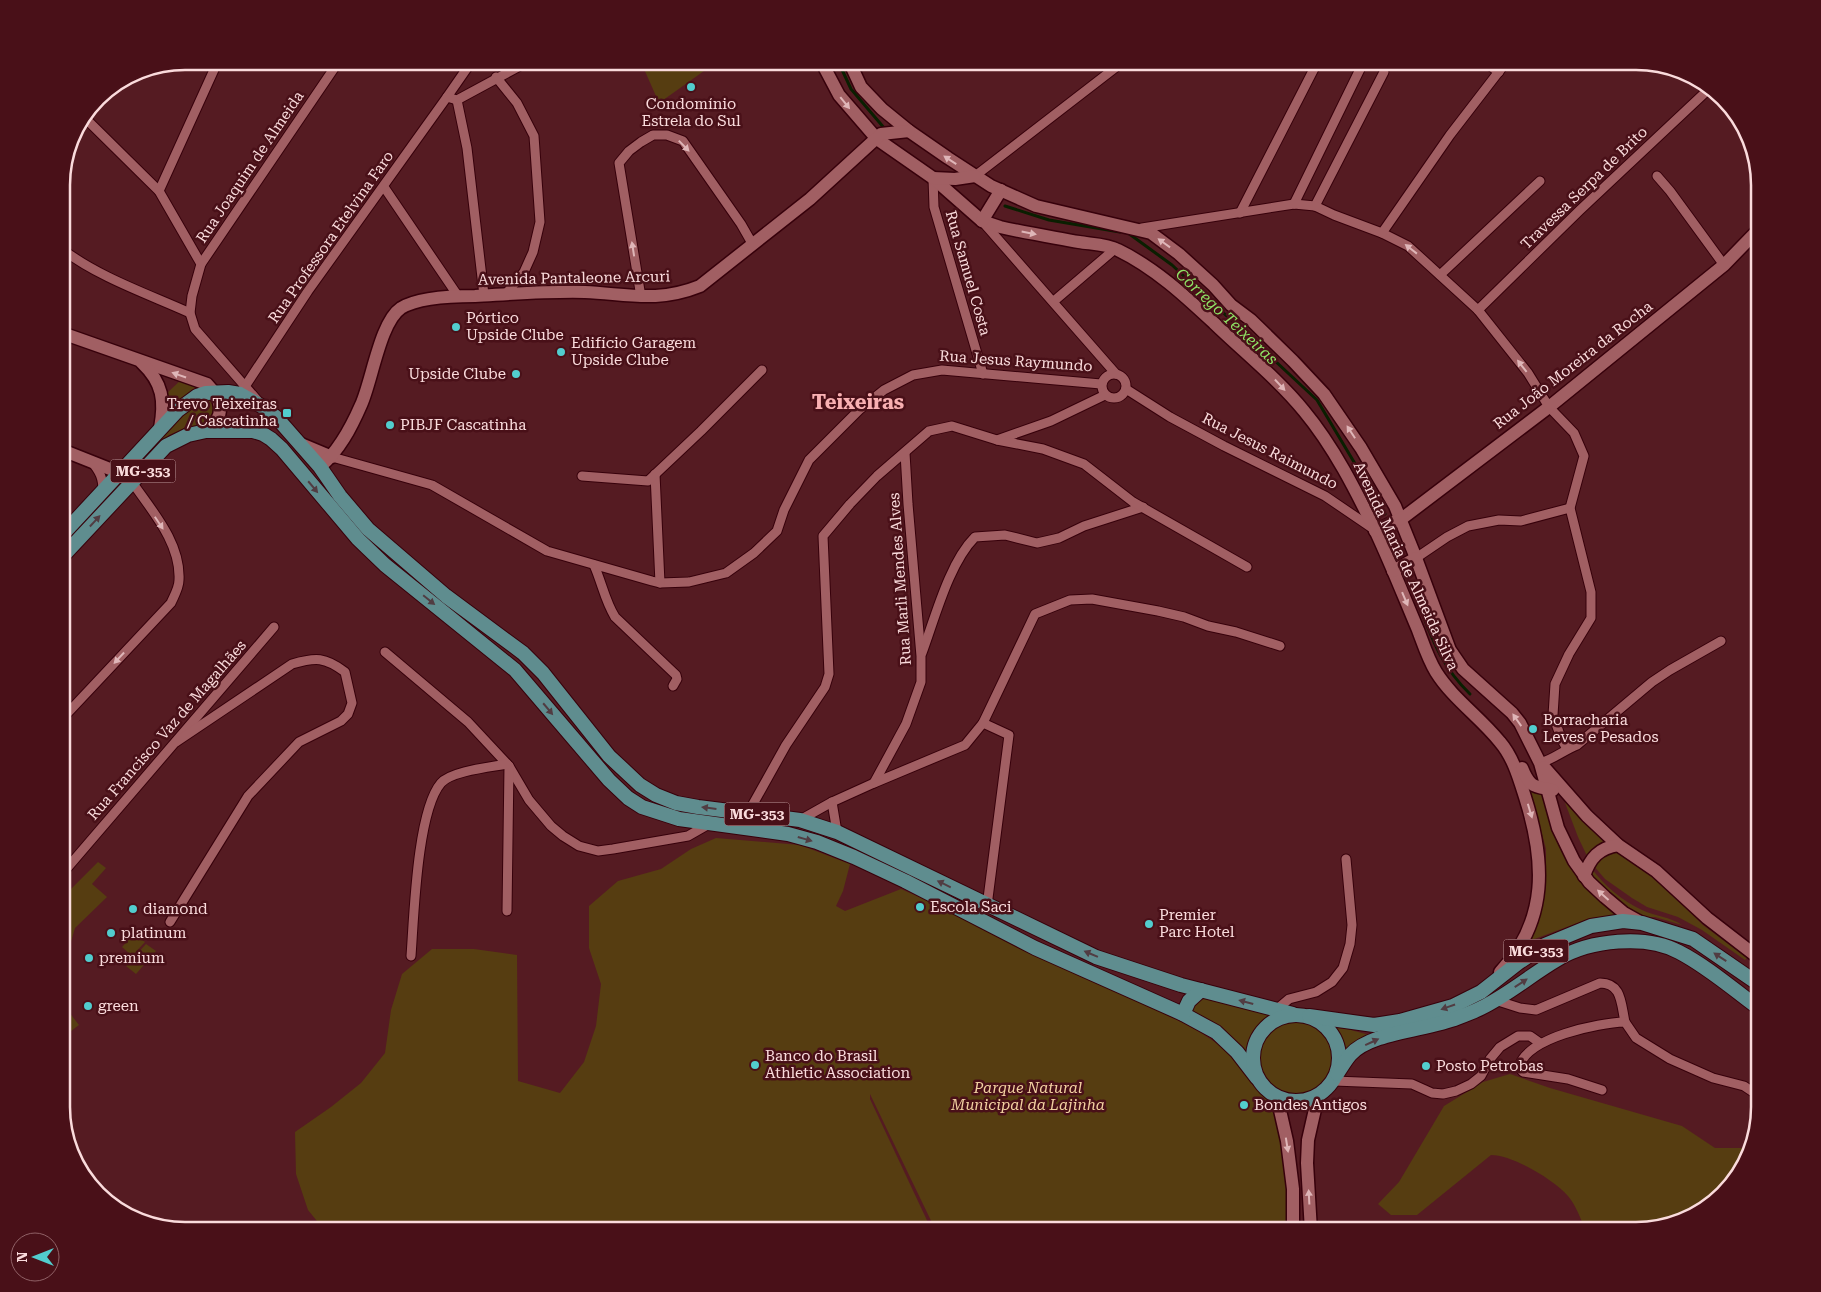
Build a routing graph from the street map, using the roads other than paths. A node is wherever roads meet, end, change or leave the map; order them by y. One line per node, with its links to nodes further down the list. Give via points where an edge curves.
1 (214, 70): 26 (street)
2 (333, 70): 37 (street, Rua Joaquim de Almeida)
3 (466, 70): 15 (street, Rua Professora Etelvina Faro)
4 (511, 70): 13 (street)
5 (826, 70): 19 (main road, Avenida Maria de Almeida Silva, one-way to 19, via 839,95)
6 (853, 70): 18 (main road, Avenida Maria de Almeida Silva, via 861,87)
7 (1112, 70): 20 (street)
8 (1313, 70): 29 (street)
9 (1360, 70): 27 (street)
10 (1495, 70): 12 (street)
11 (1384, 72): 28 (street)
12 (1498, 72): 32 (street)
13 (496, 78): 16 (street); 41 (street, via 517,103 534,136 540,222 524,272)
14 (1705, 93): 45 (street, Travessa Serpa de Brito)
15 (448, 97): 16 (street); 24 (street, Rua Professora Etelvina Faro)
16 (457, 100): 40 (street, via 467,148)
17 (89, 122): 26 (street)
18 (909, 131): 19 (main road, via 882,134); 20 (main road, Avenida Maria de Almeida Silva, one-way to 18)
19 (877, 139): 22 (main road, Avenida Maria de Almeida Silva); 34 (main road, Avenida Pantaleone Arcuri)
20 (975, 176): 22 (main road, via 955,180); 25 (main road, Avenida Maria de Almeida Silva)
21 (1656, 176): 38 (street)
22 (933, 178): 30 (main road, Avenida Maria de Almeida Silva); 50 (street, Rua Samuel Costa, via 934,207)
23 (1540, 181): 39 (street)
24 (384, 187): 42 (street); 54 (street, Rua Professora Etelvina Faro, via 308,291)
25 (1001, 190): 30 (main road); 31 (main road, Avenida Maria de Almeida Silva, via 1036,206)
26 (159, 191): 37 (street)
27 (1294, 204): 28 (street); 29 (street)
28 (1315, 206): 32 (street)
29 (1240, 213): 31 (street)
30 (982, 221): 35 (main road, Avenida Maria de Almeida Silva, one-way to 35, via 1009,229); 44 (street)
31 (1135, 228): 74 (main road, Avenida Maria de Almeida Silva, one-way to 31, via 1361,448 1324,394 1180,254 1151,233)
32 (1382, 233): 39 (street, one-way to 32, via 1408,246)
33 (1751, 237): 38 (main road, Rua João Moreira da Rocha)
34 (753, 244): 43 (main road, Avenida Pantaleone Arcuri, via 700,286 681,293); 43 (street, one-way to 34, via 619,163 629,151 653,135 667,134 682,141)
35 (1116, 248): 44 (street); 76 (main road, Avenida Maria de Almeida Silva, one-way to 76, via 1162,277 1194,304 1304,410 1338,461)
36 (70, 256): 46 (street, via 96,271)
37 (201, 264): 46 (street, Rua Joaquim de Almeida)
38 (1724, 265): 57 (main road, Rua João Moreira da Rocha)
39 (1440, 275): 45 (street)
40 (484, 295): 41 (main road, Avenida Pantaleone Arcuri); 42 (main road, Avenida Pantaleone Arcuri)
41 (505, 295): 43 (main road, Avenida Pantaleone Arcuri, via 584,292)
42 (458, 296): 64 (main road, Avenida Pantaleone Arcuri, via 414,302 389,320 362,404)
43 (641, 297)
44 (1054, 301): 51 (street)
45 (1478, 310): 57 (street, one-way to 45, via 1528,373)
46 (190, 313): 54 (street, via 195,329)
47 (70, 336): 48 (main road)
48 (141, 362): 55 (main road, one-way to 48, via 207,384); 58 (main road, via 158,382 163,406)
49 (762, 370): 68 (street)
50 (983, 374): 52 (street, Rua Jesus Raymundo); 82 (street, Rua Jesus Raymundo, via 942,370 913,375 884,390 809,460 777,531 754,553 726,573 689,582)
51 (1116, 374): 52 (street, via 1108,375); 53 (street, via 1123,378)
52 (1101, 384): 56 (street)
53 (1126, 389): 56 (street, via 1115,398); 76 (street, Rua Jesus Raimundo, via 1170,417 1325,496)
54 (243, 390): 55 (main road, MG-353); 61 (main road, MG-353, via 277,418)
55 (214, 391): 58 (main road, MG-353, via 197,396); 59 (main road, via 219,398 220,413)
56 (1105, 395): 60 (street, via 1051,421)
57 (1549, 407): 73 (street, via 1574,433 1584,456); 74 (main road, Rua João Moreira da Rocha)
58 (160, 428): 67 (main road, MG-353)
59 (212, 431): 66 (main road, via 234,426 262,428 279,437 308,467); 70 (main road, MG-353, via 188,435 166,446); 102 (main road, MG-353, one-way to 102, via 247,431 271,439 358,539 385,565 515,670 586,755 628,798 657,813)
60 (996, 440): 63 (street, via 952,426 929,431); 72 (street, via 1043,449 1084,464)
61 (301, 444): 64 (main road, Rua Jesus Raymundo); 66 (main road, MG-353)
62 (70, 453): 65 (main road)
63 (905, 453): 87 (street, Rua Marli Mendes Alves); 100 (street, via 877,476 823,536 830,674)
64 (332, 456): 66 (main road, Avenida Pantaleone Arcuri); 79 (street, Rua Jesus Raymundo, via 432,485 547,551)
65 (92, 462): 67 (main road); 71 (street, via 102,477)
66 (320, 467): 100 (main road, MG-353, one-way to 66, via 676,803 640,785 609,756 523,652 446,596 368,530)
67 (120, 473): 71 (main road, MG-353)
68 (656, 474): 69 (street, via 648,481); 82 (street)
69 (582, 476)
70 (132, 482): 77 (main road, MG-353, one-way to 70); 89 (street, one-way to 89, via 177,555 179,582 171,603)
71 (103, 491): 75 (main road, MG-353)
72 (1144, 507): 80 (street); 87 (street, via 1038,543 1005,535 975,537 955,564)
73 (1570, 508): 78 (street, via 1521,522 1499,520 1468,526); 93 (street, via 1591,592 1591,618 1555,684 1553,715)
74 (1400, 519): 76 (main road); 78 (main road, Avenida Maria de Almeida Silva)
75 (70, 526)
76 (1375, 530): 81 (main road, Avenida Maria de Almeida Silva)
77 (70, 548)
78 (1416, 558): 81 (main road); 94 (main road, Avenida Maria de Almeida Silva, one-way to 78, via 1520,723 1463,669 1450,650)
79 (594, 566): 82 (street, Rua Jesus Raymundo); 88 (street, via 615,617 676,675)
80 (1247, 567)
81 (1393, 571): 90 (main road, Avenida Maria de Almeida Silva, one-way to 90, via 1434,670)
82 (660, 583)
83 (274, 627): 92 (street, Rua Francisco Vaz de Magalhães)
84 (1721, 641): 93 (street, via 1652,682 1577,745)
85 (1280, 646): 91 (street, via 1158,610 1092,599 1070,600 1035,614)
86 (385, 652): 95 (street, via 468,722)
87 (921, 656): 96 (street, Rua Marli Mendes Alves, via 921,682 906,724)
88 (673, 686)
89 (70, 710)
90 (1477, 718): 97 (main road, via 1487,720 1504,738 1527,780 1534,787); 116 (main road, Avenida Maria de Almeida Silva, one-way to 116, via 1509,754 1534,824 1540,875 1534,911 1524,937 1510,961)
91 (983, 723): 96 (street, via 965,745); 108 (street, via 1009,736)
92 (176, 742): 106 (street, Rua Francisco Vaz de Magalhães); 110 (street, via 292,664 309,659 330,661 345,672 352,703 348,714 341,721 298,742 248,796)
93 (1567, 749): 94 (street)
94 (1540, 763): 97 (main road, Avenida Maria de Almeida Silva); 98 (main road)
95 (508, 765): 102 (street, via 529,800 551,826 579,846 598,851 613,849 688,836); 109 (street); 113 (street, via 461,773 441,782 429,806 421,843)
96 (874, 783): 99 (street)
97 (1547, 789): 98 (main road); 107 (main road, Avenida Maria de Almeida Silva, via 1558,828)
98 (1565, 792): 104 (main road)
99 (832, 802): 101 (street); 103 (street)
100 (748, 813): 101 (main road, MG-353)
101 (800, 820): 103 (main road, MG-353)
102 (710, 824): 120 (main road, MG-353, one-way to 120, via 788,834 854,856 1035,948)
103 (837, 832): 108 (main road, MG-353, one-way to 103)
104 (1618, 845): 107 (main road, via 1593,857); 112 (main road, via 1656,871 1706,918)
105 (1346, 859): 119 (street, via 1352,926 1342,968 1332,982 1316,992 1289,999)
106 (70, 865)
107 (1584, 876): 111 (main road, Avenida Maria de Almeida Silva, one-way to 107, via 1624,913)
108 (987, 906): 115 (main road, MG-353, one-way to 108, via 1096,957)
109 (507, 911)
110 (170, 922)
111 (1642, 923): 114 (main road, MG-353, one-way to 111, via 1693,939); 116 (main road, MG-353, via 1622,921 1591,926 1565,936 1545,945)
112 (1751, 952)
113 (411, 956)
114 (1751, 979)
115 (1201, 990): 119 (main road, MG-353, one-way to 115); 120 (main road, via 1189,1001)
116 (1481, 992): 122 (main road, MG-353, one-way to 122, via 1453,1006 1374,1026)
117 (1494, 1000): 118 (main road, MG-353, one-way to 118, via 1579,949 1602,943 1626,942 1654,944 1677,951 1699,963); 123 (street, via 1536,1010 1600,983 1609,983 1620,998); 126 (main road, MG-353, one-way to 117, via 1351,1054 1377,1039 1447,1022)
118 (1751, 1003)
119 (1276, 1010): 121 (main road, MG-353)
120 (1183, 1014): 125 (main road, MG-353, via 1216,1032)
121 (1293, 1014): 122 (main road, MG-353); 125 (main road, via 1279,1018 1259,1036 1253,1064)
122 (1309, 1016): 126 (main road, MG-353, via 1325,1025 1336,1039 1340,1063)
123 (1625, 1022): 124 (street, via 1576,1030); 128 (street, via 1636,1038 1670,1059)
124 (1540, 1043): 126 (street, via 1530,1036 1518,1036 1500,1046 1481,1076 1471,1084 1443,1094 1412,1084); 127 (street, via 1521,1062 1519,1067 1523,1072 1568,1079)
125 (1257, 1078): 130 (main road, MG-353)
126 (1335, 1078): 129 (main road, MG-353)
127 (1602, 1090)
128 (1751, 1091)
129 (1318, 1096): 130 (main road, via 1298,1102); 132 (main road, one-way to 129, via 1308,1140)
130 (1277, 1097): 131 (main road, one-way to 131, via 1287,1141)
131 (1293, 1222)
132 (1310, 1222)

